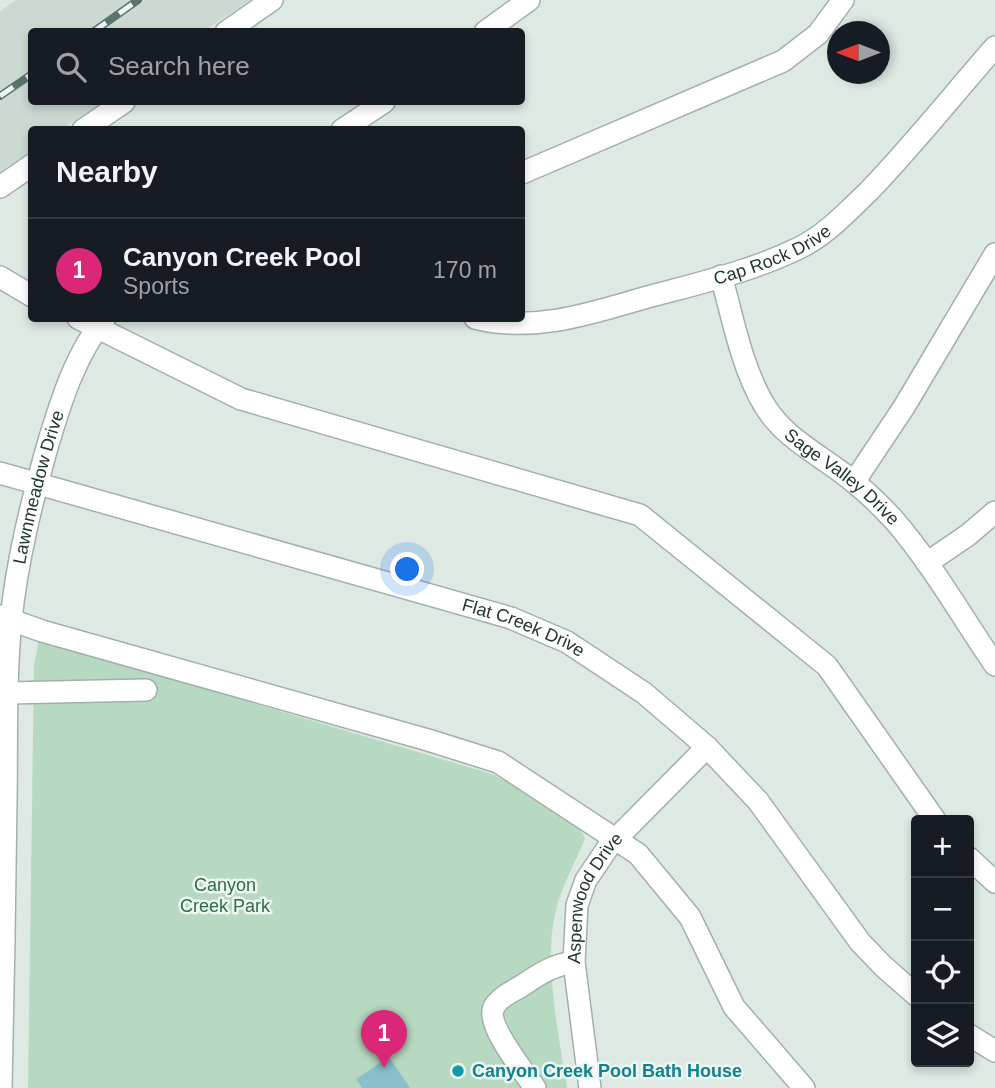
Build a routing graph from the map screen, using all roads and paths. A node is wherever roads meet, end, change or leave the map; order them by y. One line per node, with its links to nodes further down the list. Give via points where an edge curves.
1 (272, 0): 4 (street)
2 (529, 0): 5 (street)
3 (843, 0): 12 (street, via 818,34 783,61)
4 (232, 28)
5 (490, 28)
6 (995, 47): 15 (street, Cap Rock Drive, via 891,168 824,233 760,265)
7 (120, 105): 9 (street)
8 (380, 105): 10 (street)
9 (89, 126)
10 (348, 126)
11 (28, 167): 13 (street)
12 (525, 172)
13 (0, 187)
14 (995, 254): 21 (street)
15 (721, 276): 19 (street, Cap Rock Drive, via 576,318); 21 (street, Sage Valley Drive, via 751,378 764,404 807,450)
16 (0, 277): 17 (street)
17 (28, 294)
18 (93, 322): 22 (street, Lawnmeadow Drive); 31 (street, via 241,399 640,515 827,666)
19 (511, 322)
20 (0, 473): 22 (street, Flat Creek Drive)
21 (854, 482): 24 (street, Sage Valley Drive, via 894,520)
22 (37, 483): 25 (street, Lawnmeadow Drive); 30 (street, Flat Creek Drive, via 511,618 567,642 644,693)
23 (995, 512): 24 (street)
24 (927, 563): 26 (street, Sage Valley Drive)
25 (6, 619): 28 (street, Lawnmeadow Drive); 32 (street, via 498,762)
26 (995, 665)
27 (146, 690): 28 (street)
28 (8, 693): 29 (street, Lawnmeadow Drive)
29 (3, 743): 39 (street, Lawnmeadow Drive)
30 (707, 747): 32 (street, Aspenwood Drive); 36 (street, Flat Creek Drive, via 758,801 860,942)
31 (931, 815)
32 (616, 840): 35 (street, Aspenwood Drive, via 594,865 577,905); 42 (street, via 638,854 690,917 734,1007)
33 (974, 863): 34 (street)
34 (995, 882)
35 (574, 962): 40 (street, via 555,965 494,1007 496,1028); 41 (street, Aspenwood Drive)
36 (911, 991)
37 (974, 1038): 38 (street)
38 (995, 1051)
39 (2, 1088)
40 (535, 1088)
41 (590, 1088)
42 (804, 1088)

